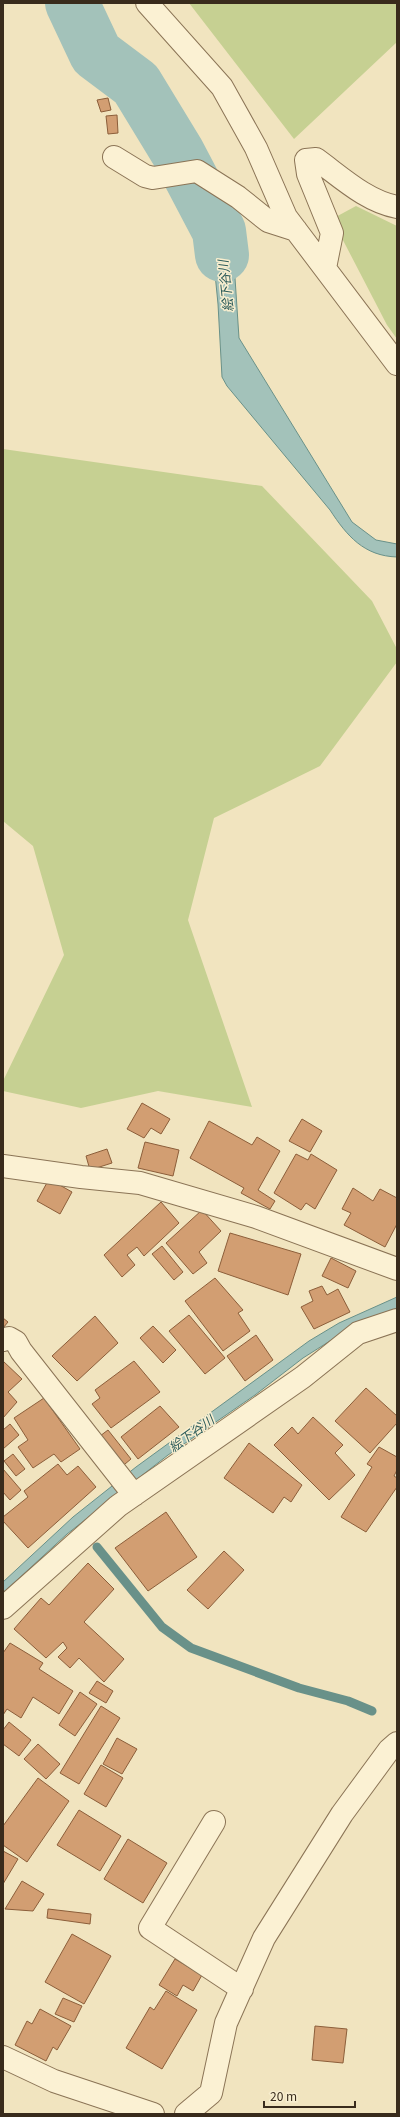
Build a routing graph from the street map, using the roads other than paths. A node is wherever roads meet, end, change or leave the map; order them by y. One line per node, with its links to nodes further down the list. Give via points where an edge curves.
1 (147, 3): 4 (street, via 222,87 256,148 286,217)
2 (114, 157): 4 (street, via 145,176 153,178 197,171 238,196 268,221)
3 (397, 206): 5 (street, via 383,204 370,198 316,159 306,160 308,174 332,233)
4 (296, 230): 5 (street)
5 (325, 268): 6 (street)
6 (397, 364)
7 (3, 1166): 8 (street, via 140,1183 256,1216)
8 (397, 1269)
9 (397, 1320): 11 (street, via 358,1333 303,1377)
10 (3, 1340): 11 (street, via 9,1338 16,1342)
11 (134, 1496): 12 (street, via 118,1506)
12 (3, 1608)
13 (397, 1743): 15 (street, via 342,1814 264,1938)
14 (214, 1822): 15 (street, via 150,1928)
15 (242, 1989): 18 (street, via 226,2023 211,2093)
16 (3, 2057): 17 (street, via 54,2081)
17 (153, 2114)
18 (186, 2114)

